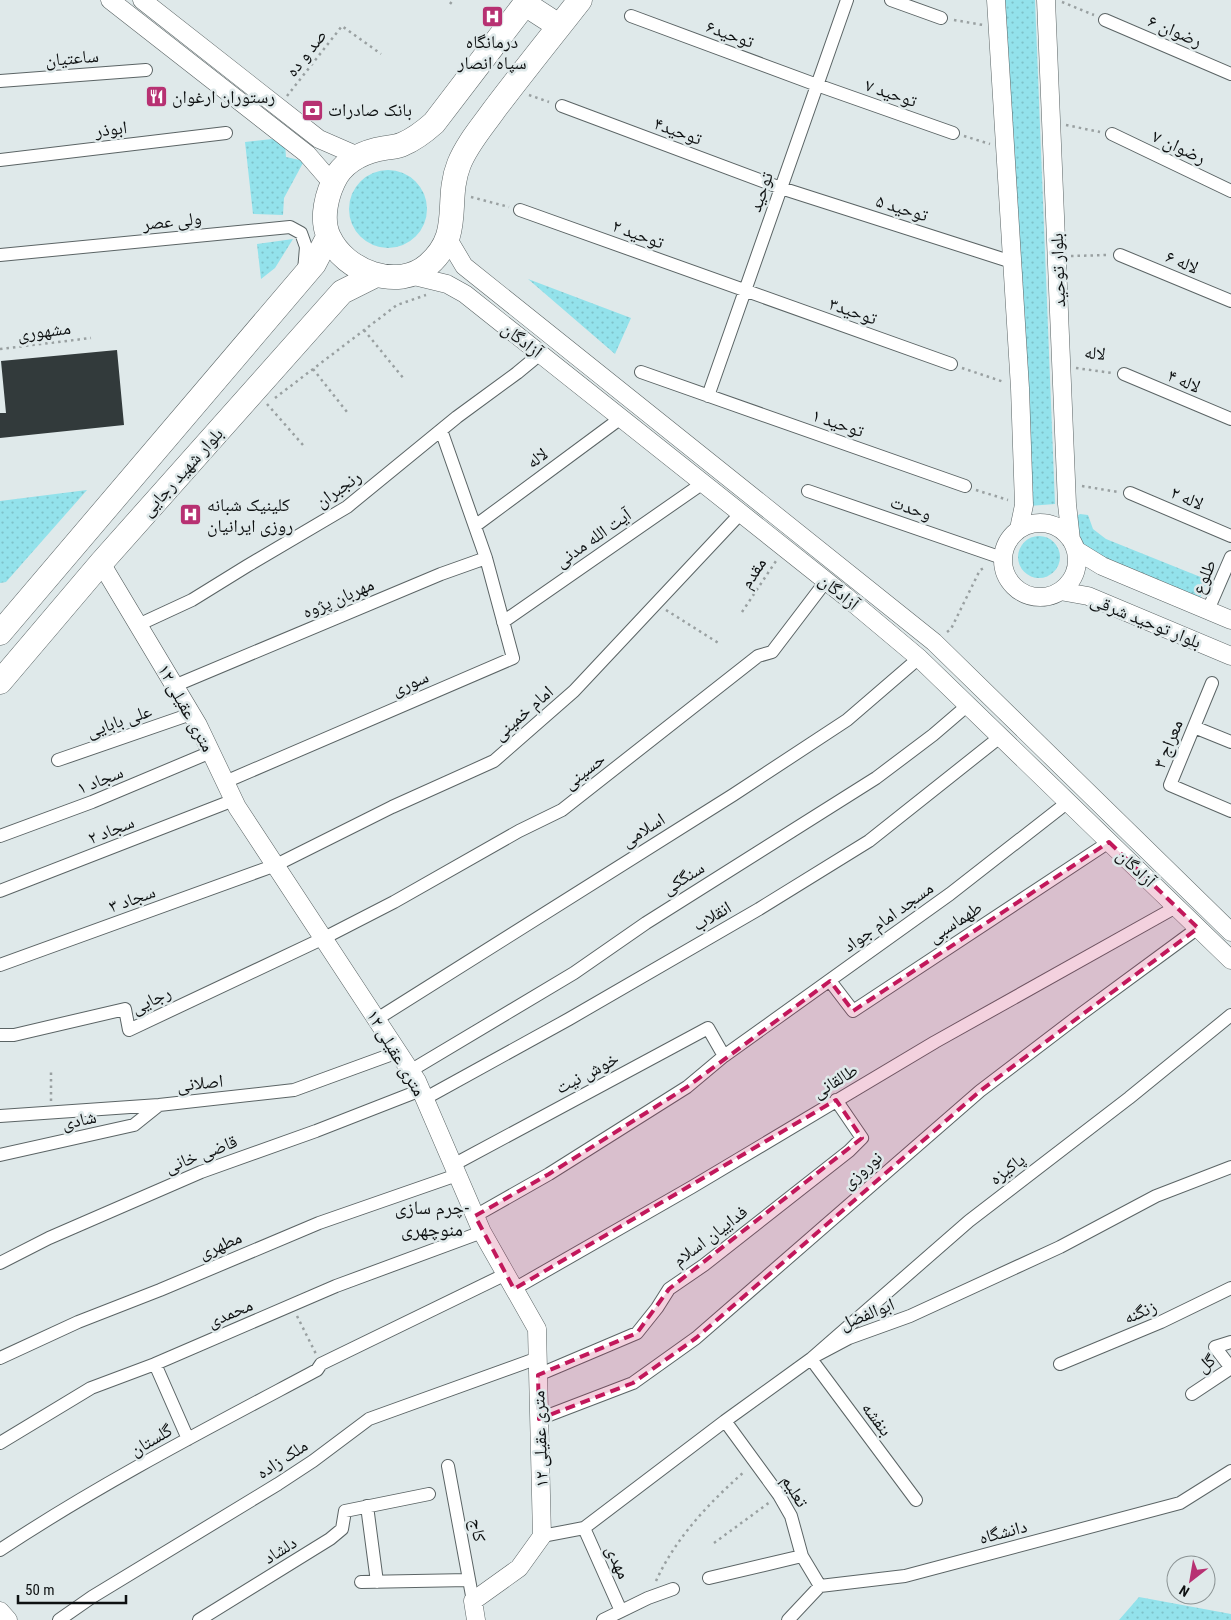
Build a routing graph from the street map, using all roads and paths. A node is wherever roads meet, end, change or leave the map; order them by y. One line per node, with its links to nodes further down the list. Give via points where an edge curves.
1 (110, 0): 32 (street, via 307,154)
2 (142, 0): 24 (street)
3 (453, 0): 11 (path)
4 (580, 0): 15 (highway)
5 (847, 0): 21 (street, توحید)
6 (891, 0): 13 (street)
7 (996, 0): 16 (street)
8 (1046, 0): 25 (street, بلوار توحید)
9 (1056, 0): 14 (path)
10 (527, 2): 15 (highway); 30 (highway, via 434,123 403,145)
11 (450, 4)
12 (631, 16): 21 (street, توحید۶)
13 (941, 18): 16 (path)
14 (1105, 20): 19 (street, رضوان ۶)
15 (559, 26): 22 (highway)
16 (997, 27): 29 (street)
17 (381, 54): 24 (path, صد و ده, via 342,26)
18 (146, 70): 20 (street, ساعتیان)
19 (1231, 74)
20 (0, 81)
21 (817, 85): 27 (street, توحید ۷); 34 (street, توحید)
22 (511, 88): 23 (path); 33 (highway, via 466,149)
23 (562, 106): 34 (street, توحید۴)
24 (278, 108): 30 (street, via 319,139)
25 (1052, 123): 28 (path); 41 (street, بلوار توحید)
26 (226, 133): 31 (street, ابوذر)
27 (953, 133): 29 (path)
28 (1112, 134): 35 (street, رضوان ۷)
29 (1006, 148): 42 (street)
30 (358, 156): 32 (highway, via 343,168)
31 (0, 160)
32 (333, 184): 37 (highway, via 326,202)
33 (453, 186): 36 (path); 38 (highway)
34 (781, 188): 42 (street, توحید ۵); 46 (street, توحید)
35 (1231, 191)
36 (520, 210): 46 (street, توحید ۲)
37 (328, 237): 43 (highway, بلوار شهید رجایی); 44 (highway, via 353,264)
38 (448, 239): 45 (highway, via 436,258); 86 (street, آزادگان, via 464,266)
39 (0, 255): 43 (street, ولی عصر, via 290,227 301,233)
40 (1120, 255): 41 (path); 49 (street, لاله ۶)
41 (1057, 256): 55 (street, بلوار توحید)
42 (1012, 262): 60 (street)
43 (309, 271): 47 (highway, via 330,263 340,269 344,280); 95 (highway, بلوار شهید رجایی)
44 (376, 275): 45 (highway); 47 (highway, بلوار شهید رجایی)
45 (410, 275): 53 (street, آزادگان, via 447,284 465,294)
46 (745, 291): 54 (street, توحید۳); 61 (street, توحید)
47 (342, 292): 84 (highway, بلوار شهید رجایی)
48 (434, 293): 50 (path, via 397,305)
49 (1231, 302)
50 (364, 330): 56 (path); 59 (path)
51 (91, 338): 52 (path, مشهوری)
52 (0, 349)
53 (540, 354): 65 (street, آزادگان); 67 (street, رنجبران)
54 (950, 364): 60 (path)
55 (1062, 366): 58 (path, لاله); 70 (street, بلوار توحید)
56 (312, 369): 62 (path); 64 (path)
57 (641, 372): 61 (street, توحید ۱)
58 (1124, 374): 66 (street, لاله ۴)
59 (404, 379)
60 (1020, 388): 74 (street)
61 (708, 396): 71 (street, توحید ۱)
62 (274, 398)
63 (267, 404): 68 (path)
64 (347, 412)
65 (621, 418): 69 (street, آزادگان); 76 (street, لاله)
66 (1231, 419)
67 (441, 430): 76 (street); 94 (street, رنجبران, via 347,507 192,600)
68 (303, 445)
69 (703, 483): 75 (street, آزادگان); 93 (street, آیت الله مدنی)
70 (1066, 483): 73 (path); 79 (street, بلوار توحید)
71 (965, 486): 74 (path)
72 (808, 491): 83 (street, وحدت)
73 (1130, 493): 78 (street, لاله ۲)
74 (1024, 505): 77 (street)
75 (741, 514): 80 (street, آزادگان); 89 (street, امام خمینی)
76 (475, 526): 82 (street)
77 (1019, 529): 79 (street, via 1030,524 1053,525 1063,531); 83 (street, via 1010,537)
78 (1231, 536)
79 (1073, 545): 87 (street, via 1077,562 1075,573); 90 (street, بلوار توحید شرقی, via 1102,566)
80 (784, 548): 85 (street, آزادگان); 91 (path, مقدم)
81 (1231, 557): 90 (street, طلوع)
82 (486, 558): 93 (street, سوری); 101 (street, مهربان پژوه)
83 (1002, 558): 87 (street, via 1008,581 1026,595 1038,598); 96 (path, via 980,570 951,629)
84 (101, 563): 94 (street, ۱۲ متری عقیلی); 100 (highway, بلوار شهید رجایی)
85 (826, 581): 88 (street, آزادگان); 121 (street, حسینی, via 772,652 758,656 562,810)
86 (858, 581): 88 (street); 96 (street, آزادگان)
87 (1060, 592): 98 (street, بلوار توحید شرقی, via 1088,596)
88 (845, 596): 99 (street, آزادگان)
89 (656, 604): 97 (path); 116 (street, امام خمینی, via 574,691 494,761)
90 (1208, 610): 92 (street, بلوار توحید شرقی)
91 (742, 612)
92 (1231, 620)
93 (503, 622): 109 (street, سوری, via 513,658)
94 (138, 625): 101 (street, ۱۲ متری عقیلی)
95 (0, 633)
96 (934, 642): 120 (street, آزادگان)
97 (720, 644)
98 (1231, 656)
99 (920, 658): 102 (street, آزادگان); 126 (street, اسلامی, via 847,720)
100 (0, 682)
101 (174, 686): 103 (street, ۱۲ متری عقیلی)
102 (968, 705): 105 (street, آزادگان); 131 (street, سنگکی, via 876,778 646,923 574,973)
103 (191, 714): 107 (street, ۱۲ متری عقیلی); 108 (street, علی بابایی)
104 (1194, 727): 106 (street); 110 (street, معراج ۳); 110 (street, معراج ۳, via 1212,683)
105 (1000, 736): 112 (street, آزادگان); 132 (street, انقلاب, via 869,841 569,1019)
106 (1231, 742)
107 (211, 752): 109 (street, ۱۲ متری عقیلی); 114 (street, سجاد ۱)
108 (58, 760)
109 (225, 782): 111 (street, ۱۲ متری عقیلی)
110 (1170, 785): 113 (street, معراج ۳)
111 (234, 800): 116 (street, ۱۲ متری عقیلی); 117 (street, سجاد ۲)
112 (1068, 802): 115 (street, آزادگان); 124 (street, مسجد امام جواد, via 950,894)
113 (1231, 811)
114 (0, 836)
115 (1109, 842): 118 (street, آزادگان); 124 (street, طهماسبی, via 853,1011)
116 (276, 865): 121 (street, ۱۲ متری عقیلی); 123 (street, سجاد ۳)
117 (0, 891)
118 (1176, 907): 119 (street, آزادگان); 133 (street, طالقانی)
119 (1198, 928): 122 (street, آزادگان); 155 (street, نوروزی, via 980,1091 696,1338 633,1383)
120 (1231, 932)
121 (324, 938): 126 (street, ۱۲ متری عقیلی); 127 (street, رجایی, via 129,1030 125,1009 14,1035)
122 (1231, 960)
123 (0, 965)
124 (830, 981): 129 (street, مسجد امام جواد)
125 (1231, 1015): 148 (street, پاکیزه, via 969,1221)
126 (377, 1019): 128 (street, ۱۲ متری عقیلی)
127 (0, 1035)
128 (398, 1052): 131 (street, ۱۲ متری عقیلی); 134 (street, اصلانی, via 294,1090)
129 (724, 1056): 139 (street, خوش نیت, via 708,1028); 140 (street, مسجد امام جواد, via 687,1087 549,1174)
130 (51, 1068): 135 (path)
131 (410, 1071): 132 (street, ۱۲ متری عقیلی)
132 (422, 1094): 139 (street, ۱۲ متری عقیلی); 142 (street, قاضی خانی, via 201,1172 49,1238)
133 (836, 1100): 143 (street, طالقانی, via 692,1187); 152 (street, فداییان اسلام, via 862,1138 849,1151 669,1289 637,1333)
134 (159, 1105): 135 (street, اصلانی); 137 (street, شادی, via 134,1126)
135 (51, 1112): 136 (street, اصلانی)
136 (0, 1116)
137 (0, 1155)
138 (1231, 1167): 148 (street, ابوالفضل, via 1156,1196 1060,1247 910,1316 849,1338)
139 (455, 1170): 140 (street, ۱۲ متری عقیلی); 147 (street, مطهری, via 319,1222 78,1322)
140 (475, 1216): 141 (street, ۱۲ متری عقیلی)
141 (482, 1232): 143 (street, ۱۲ متری عقیلی); 145 (street, محمدی)
142 (0, 1263)
143 (510, 1281): 150 (street, گلستان); 152 (street, ۱۲ متری عقیلی, via 537,1329)
144 (1231, 1288): 151 (street, زنگنه, via 1161,1322)
145 (291, 1306): 149 (street, محمدی); 150 (path)
146 (1231, 1342): 153 (street, گل, via 1215,1347)
147 (0, 1358)
148 (811, 1359): 156 (street, ابوالفضل); 164 (street, بنفشه)
149 (155, 1364): 157 (street); 158 (street, محمدی, via 91,1388)
150 (321, 1364): 157 (street, گلستان, via 317,1370)
151 (1060, 1364)
152 (538, 1366): 155 (street, ۱۲ متری عقیلی); 180 (street, ملک زاده, via 368,1419 278,1484)
153 (1231, 1369): 154 (street, گل)
154 (1192, 1394)
155 (539, 1419): 167 (street, ۱۲ متری عقیلی)
156 (725, 1421): 159 (street, تعلیم); 166 (street, ابوالفضل)
157 (188, 1439): 169 (street, گلستان)
158 (0, 1443)
159 (755, 1462): 163 (street, تعلیم); 177 (path, via 714,1499 687,1531 660,1571)
160 (448, 1466): 172 (street, کاج)
161 (1231, 1471): 175 (street, دانشگاه, via 1180,1503 906,1576)
162 (429, 1494): 165 (street, دلشاد)
163 (779, 1495): 168 (path); 170 (street, تعلیم, via 791,1516)
164 (916, 1500)
165 (367, 1506): 174 (street); 181 (street, دلشاد, via 345,1510 342,1529 330,1539)
166 (584, 1528): 167 (street, ابوالفضل); 179 (street, مهدی)
167 (542, 1536): 178 (street, via 520,1568)
168 (714, 1543)
169 (0, 1550)
170 (802, 1556): 171 (street); 175 (street, تعلیم)
171 (709, 1578)
172 (469, 1580): 174 (street); 178 (street, کاج)
173 (361, 1582): 174 (street)
174 (377, 1582)
175 (820, 1586): 184 (street)
176 (673, 1589): 177 (street)
177 (648, 1598): 179 (street)
178 (473, 1601): 182 (street)
179 (620, 1611): 183 (street)
180 (59, 1620)
181 (199, 1620)
182 (476, 1620)
183 (603, 1620)
184 (788, 1620)

